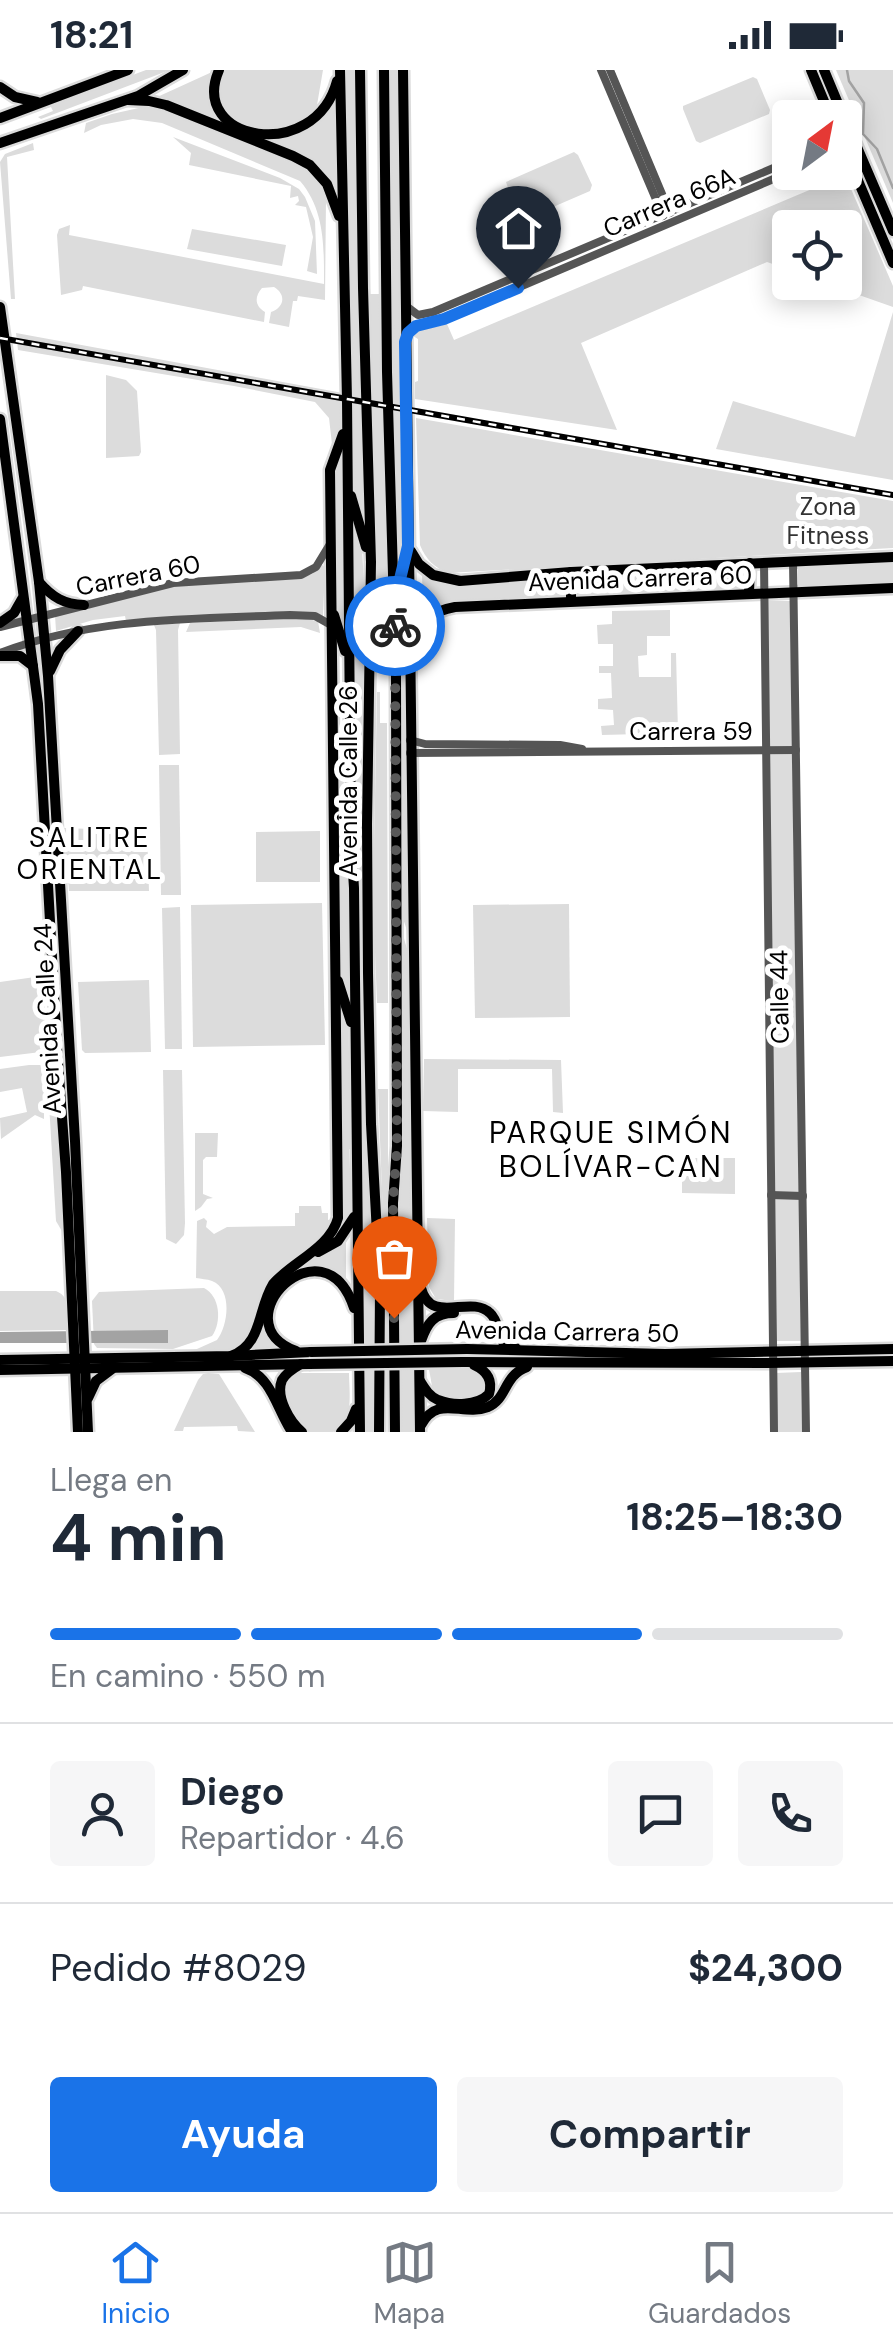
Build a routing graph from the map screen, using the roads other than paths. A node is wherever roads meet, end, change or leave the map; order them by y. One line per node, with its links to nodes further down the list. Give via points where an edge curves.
1 (128, 70): 12 (main road)
2 (183, 70): 14 (main road)
3 (219, 70): 4 (main road, via 214,90 220,110 238,127 267,136 316,116)
4 (340, 70): 27 (main road, Avenida Calle 26)
5 (360, 70): 39 (main road, Avenida Calle 26)
6 (384, 70): 51 (main road, Avenida Calle 26)
7 (403, 70): 29 (main road)
8 (601, 70): 24 (street)
9 (610, 70): 24 (street)
10 (811, 70): 15 (main road)
11 (824, 70): 16 (main road)
12 (115, 73): 17 (main road)
13 (0, 87): 17 (main road)
14 (128, 100): 19 (main road); 27 (main road, via 166,105 310,165 332,193)
15 (824, 100)
16 (837, 100)
17 (43, 102): 18 (main road)
18 (0, 118)
19 (0, 143)
20 (772, 169): 24 (street, Carrera 66A)
21 (862, 170): 26 (main road)
22 (772, 180): 25 (street, Carrera 66A)
23 (862, 180): 28 (main road)
24 (666, 213): 25 (street); 29 (street, Carrera 66A, via 433,312 414,314)
25 (671, 223): 31 (street, Carrera 66A, via 416,326)
26 (893, 231)
27 (344, 235): 32 (main road, Avenida Calle 26)
28 (893, 263)
29 (404, 302): 31 (main road)
30 (0, 307): 43 (main road, Avenida Calle 24)
31 (405, 342): 36 (main road)
32 (347, 417): 34 (main road, Avenida Calle 26); 35 (main road, via 330,470)
33 (0, 420): 46 (main road, Avenida Calle 24)
34 (347, 481): 39 (main road); 62 (main road, Avenida Calle 26)
35 (330, 544): 50 (main road); 52 (street, Carrera 60, via 316,567 301,575 173,583)
36 (408, 546): 42 (main road, Avenida Carrera 60, via 426,570 449,580); 51 (main road); 60 (main road)
37 (893, 557): 38 (main road, Avenida Carrera 60)
38 (792, 561): 40 (main road, Avenida Carrera 60); 45 (street, Calle 44)
39 (371, 562): 72 (main road, Avenida Calle 26)
40 (764, 562): 41 (main road, Avenida Carrera 60); 47 (street, Calle 44)
41 (750, 563): 42 (main road, Avenida Carrera 60); 48 (main road)
42 (571, 572): 49 (main road)
43 (39, 582): 52 (main road, via 59,600); 53 (main road, Avenida Calle 24)
44 (893, 588): 45 (main road, Avenida Carrera 60)
45 (793, 592): 47 (main road, Avenida Carrera 60); 69 (street, Calle 44)
46 (24, 593): 54 (main road, Avenida Calle 24); 55 (main road)
47 (764, 593): 48 (main road, Avenida Carrera 60); 68 (street, Calle 44)
48 (749, 594): 49 (main road, Avenida Carrera 60)
49 (571, 601): 60 (main road, Avenida Carrera 60, via 443,609 423,621)
50 (331, 604): 56 (main road); 62 (main road)
51 (394, 604): 74 (main road, Avenida Calle 26)
52 (84, 605): 53 (street, Carrera 60)
53 (42, 616): 54 (street, Carrera 60); 58 (main road, Avenida Calle 24)
54 (27, 620): 55 (street, Carrera 60); 59 (main road, Avenida Calle 24)
55 (0, 625)
56 (331, 625): 57 (street, Carrera 60, via 290,615); 67 (main road)
57 (78, 631): 58 (street, Carrera 60); 64 (main road)
58 (44, 640): 59 (street, Carrera 60); 64 (main road, Avenida Calle 24)
59 (30, 643): 61 (street, Carrera 60); 63 (main road, Avenida Calle 24)
60 (409, 649): 66 (main road)
61 (0, 654): 63 (main road, via 20,656)
62 (349, 665): 65 (main road, Avenida Calle 26)
63 (32, 666): 86 (main road, Avenida Calle 24)
64 (48, 676): 86 (main road, Avenida Calle 24)
65 (350, 698): 67 (main road); 73 (main road, Avenida Calle 26)
66 (410, 740): 70 (street, Carrera 59); 71 (main road)
67 (332, 743): 76 (main road)
68 (766, 750): 69 (street, Carrera 59); 70 (street, Carrera 59); 78 (street, Calle 44)
69 (796, 750): 79 (street, Calle 44)
70 (587, 751): 71 (street, Carrera 59)
71 (410, 753): 75 (main road)
72 (366, 824): 73 (main road); 112 (main road, Avenida Calle 26)
73 (354, 888): 77 (main road, Avenida Calle 26)
74 (396, 894): 75 (main road); 113 (main road, Avenida Calle 26)
75 (412, 960): 82 (main road)
76 (334, 967): 77 (main road); 81 (main road, via 338,1218 331,1234)
77 (355, 1043): 80 (main road, Avenida Calle 26)
78 (771, 1195): 79 (street); 91 (street, Calle 44)
79 (803, 1196): 90 (street, Calle 44)
80 (356, 1210): 81 (main road, via 338,1241); 83 (main road, Avenida Calle 26)
81 (294, 1264): 89 (main road, via 270,1288 250,1345)
82 (418, 1267): 84 (main road); 88 (main road, via 429,1303 486,1310 503,1342)
83 (357, 1319): 92 (main road, via 336,1278 312,1271 280,1286 271,1300 269,1327 278,1342); 103 (main road, Avenida Calle 26)
84 (419, 1346): 87 (main road, via 436,1316 475,1313 491,1330 486,1343); 101 (main road)
85 (893, 1348): 90 (main road, Avenida Carrera 50)
86 (77, 1350): 89 (main road, Avenida Carrera 50, via 106,1358); 97 (main road); 97 (main road, Avenida Carrera 50); 99 (main road, Avenida Carrera 50); 102 (main road, Avenida Calle 24); 104 (main road, Avenida Calle 24)
87 (469, 1350): 88 (main road, Avenida Carrera 50); 92 (main road, Avenida Carrera 50, bridge)
88 (527, 1352): 91 (main road, Avenida Carrera 50)
89 (231, 1356): 92 (main road, Avenida Carrera 50)
90 (805, 1356): 91 (main road, Avenida Carrera 50); 94 (main road, Avenida Carrera 50); 115 (street, Calle 44)
91 (773, 1357): 96 (main road, Avenida Carrera 50); 114 (street, Calle 44)
92 (306, 1358): 95 (main road, Avenida Carrera 50, bridge); 98 (main road, Avenida Carrera 50); 109 (main road, via 280,1386)
93 (0, 1360): 97 (main road, Avenida Carrera 50)
94 (893, 1361)
95 (466, 1362): 96 (main road, Avenida Carrera 50); 101 (main road, via 490,1382 480,1402 440,1400)
96 (537, 1364): 105 (main road, via 512,1375 492,1404 435,1409)
97 (53, 1365): 100 (main road, Avenida Carrera 50); 102 (main road)
98 (239, 1367): 99 (main road, Avenida Carrera 50); 108 (main road, via 263,1378)
99 (113, 1369): 104 (main road, via 96,1381)
100 (0, 1370)
101 (419, 1380): 105 (main road)
102 (76, 1393): 106 (main road, Avenida Calle 24)
103 (359, 1399): 110 (main road); 111 (main road, Avenida Calle 26)
104 (87, 1404): 107 (main road, Avenida Calle 24)
105 (420, 1430)
106 (78, 1432)
107 (88, 1432)
108 (292, 1432)
109 (302, 1432)
110 (341, 1432)
111 (360, 1432)
112 (379, 1432)
113 (396, 1432)
114 (774, 1432)
115 (806, 1432)

